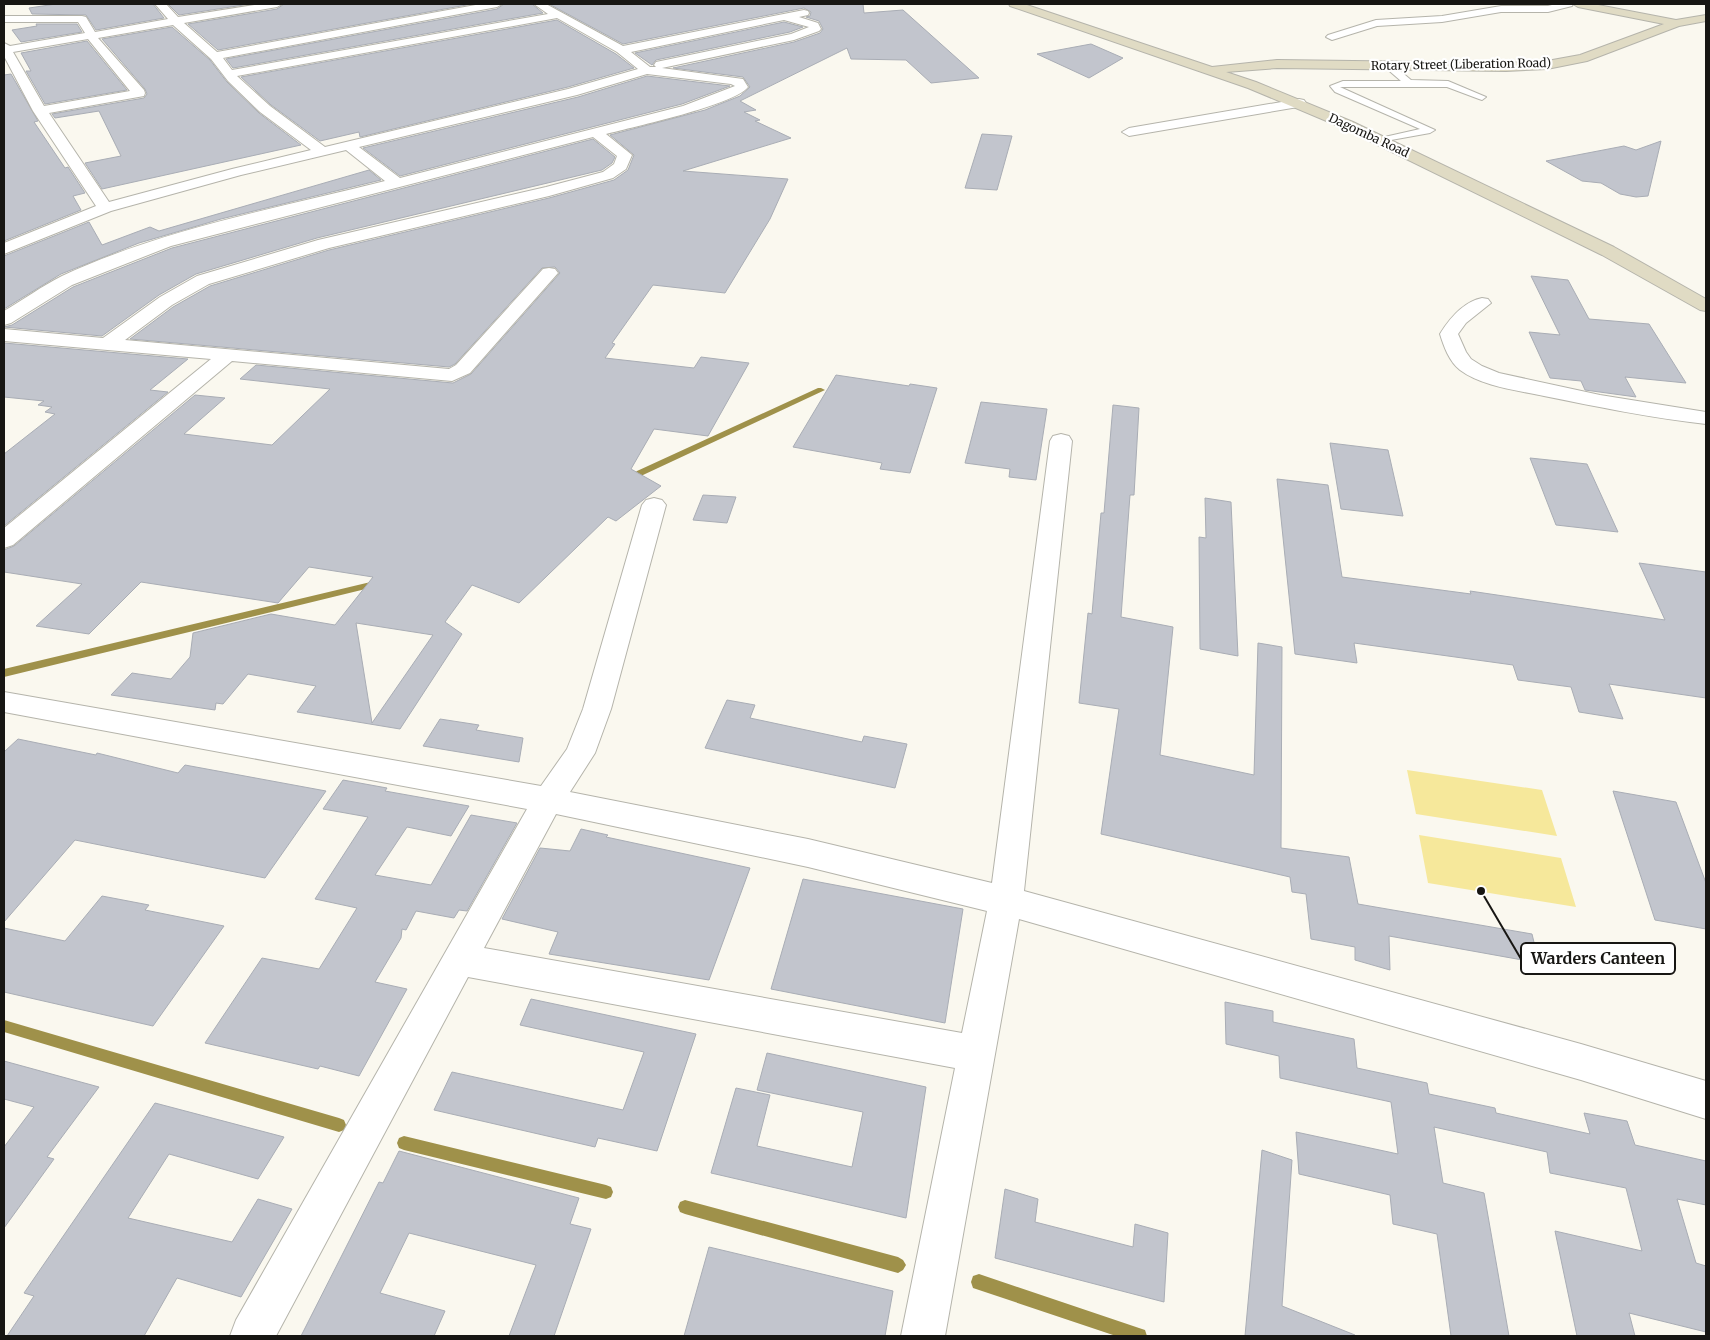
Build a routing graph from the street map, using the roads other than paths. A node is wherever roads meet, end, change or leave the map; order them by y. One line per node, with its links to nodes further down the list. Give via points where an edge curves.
1 (160, 4): 13 (street)
2 (277, 4): 13 (street)
3 (497, 4): 24 (street)
4 (539, 4): 9 (street)
5 (1014, 4): 27 (street, Dagomba Road)
6 (1568, 4): 17 (street, via 1548,9 1501,9 1442,19 1383,22)
7 (1578, 4): 14 (street)
8 (820, 9): 10 (street)
9 (558, 15): 22 (street); 28 (street)
10 (785, 17): 22 (street); 26 (street, via 814,25 815,29 785,39)
11 (1706, 18): 14 (street, Rotary Street (Liberation Road))
12 (4, 19): 16 (street, via 82,19)
13 (176, 21): 16 (street); 18 (street)
14 (1677, 23): 15 (street); 25 (street, Rotary Street (Liberation Road), via 1567,62 1513,66)
15 (1706, 30)
16 (91, 36): 20 (street); 23 (street)
17 (1332, 36)
18 (193, 38): 19 (street); 24 (street)
19 (175, 41)
20 (5, 48): 34 (street, via 21,66)
21 (122, 50): 23 (street)
22 (621, 50): 26 (street)
23 (99, 53): 34 (street, via 139,92)
24 (215, 56): 28 (street)
25 (1389, 66): 27 (street, Rotary Street (Liberation Road), via 1277,64); 29 (lane)
26 (645, 69): 36 (street, via 731,80 739,82 742,87 688,109); 38 (street, via 580,90)
27 (1208, 70): 33 (street, Dagomba Road)
28 (228, 74): 39 (street, via 265,109)
29 (1409, 83): 30 (lane); 32 (lane, via 1448,84)
30 (1369, 84): 31 (lane); 37 (lane, via 1334,86 1430,130)
31 (1386, 92)
32 (1482, 97)
33 (1298, 103): 35 (street); 37 (street, Dagomba Road)
34 (40, 111): 41 (street)
35 (1129, 132)
36 (596, 133): 40 (street); 48 (street, via 625,155 621,166 608,175 324,244 203,280)
37 (1383, 140): 45 (street, Dagomba Road, via 1608,251)
38 (348, 145): 39 (street); 40 (street)
39 (321, 151): 41 (street)
40 (397, 183): 46 (street, via 165,242 95,268)
41 (105, 208): 42 (street)
42 (4, 249)
43 (549, 274): 49 (street, via 463,369 452,375)
44 (1482, 303): 50 (street, via 1459,319 1449,334 1455,353 1469,367 1499,379 1547,390)
45 (1706, 306)
46 (4, 319)
47 (4, 335): 48 (street)
48 (107, 344): 49 (street)
49 (229, 354): 53 (street)
50 (1706, 418)
51 (1061, 441): 56 (street)
52 (654, 505): 55 (street, via 597,709 580,753)
53 (4, 540)
54 (9, 710): 55 (street)
55 (548, 800): 56 (street, via 808,853); 57 (street)
56 (1006, 901): 58 (street); 59 (street, via 1572,1059)
57 (460, 960): 58 (street); 60 (street)
58 (976, 1054): 61 (street)
59 (1706, 1100)
60 (252, 1336)
61 (923, 1336)

